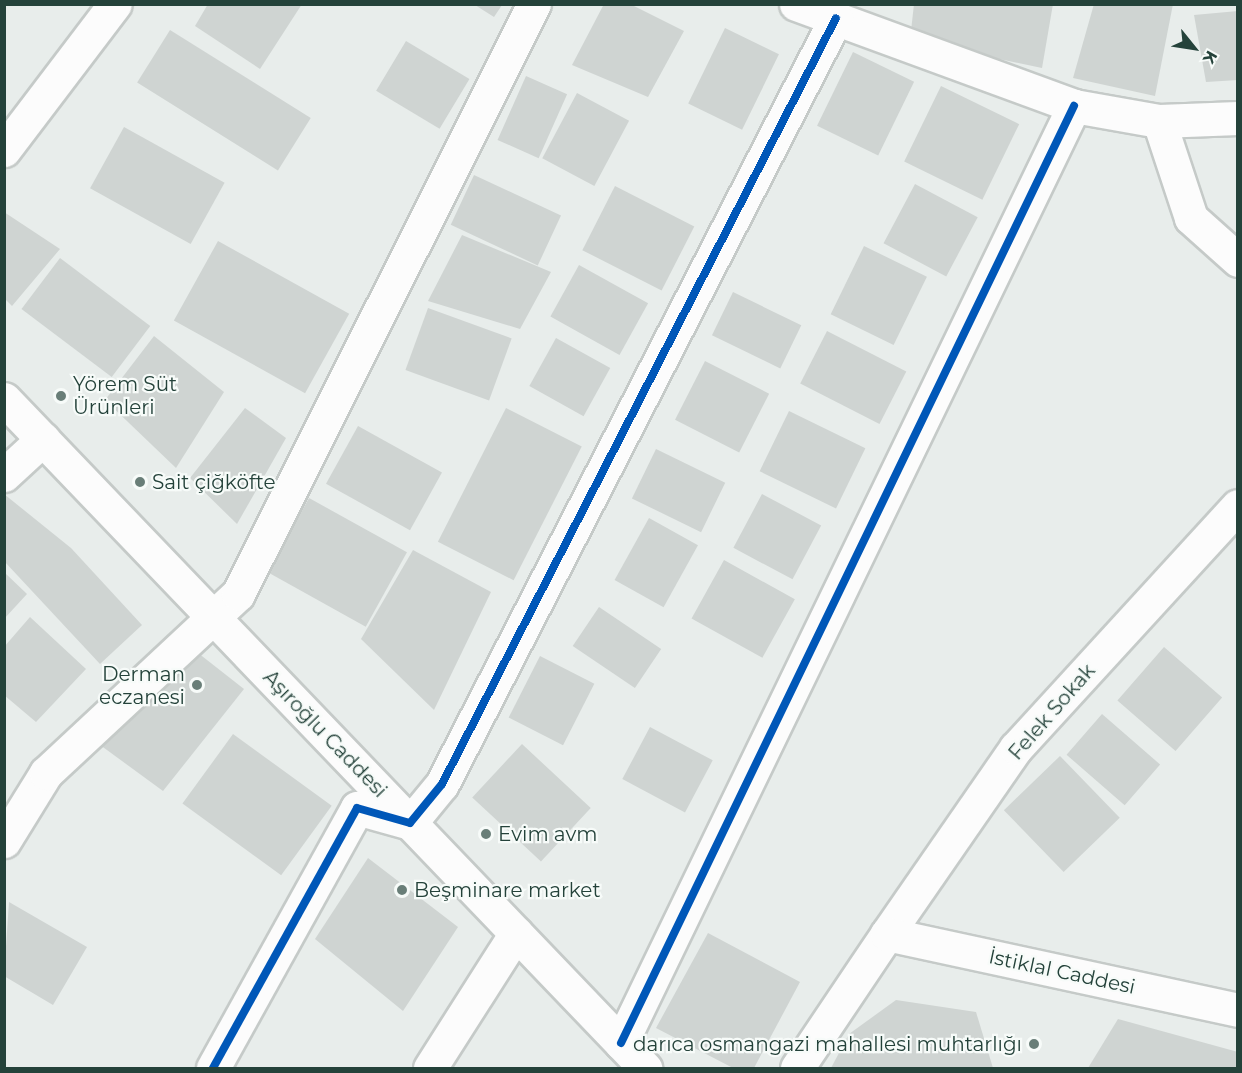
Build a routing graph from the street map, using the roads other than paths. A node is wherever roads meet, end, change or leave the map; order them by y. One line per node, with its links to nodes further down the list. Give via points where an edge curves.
1 (115, 4): 9 (street)
2 (534, 4): 15 (street, via 238,594)
3 (796, 4): 4 (street)
4 (836, 18): 5 (street); 16 (street, via 442,784)
5 (880, 18): 6 (street)
6 (1074, 106): 8 (street); 21 (street)
7 (1238, 118): 8 (street)
8 (1159, 121): 10 (street, via 1191,218)
9 (4, 150)
10 (1238, 260)
11 (4, 399): 12 (street, Aşıroğlu Caddesi)
12 (43, 439): 13 (street); 15 (street, Aşıroğlu Caddesi)
13 (4, 475)
14 (1238, 506): 19 (street, Felek Sokak, via 1016,748)
15 (215, 618): 16 (street, Aşıroğlu Caddesi); 17 (street, via 46,773)
16 (410, 823): 18 (street, Aşıroğlu Caddesi); 22 (street, via 357,808)
17 (4, 841)
18 (516, 933): 21 (street, Aşıroğlu Caddesi); 23 (street)
19 (887, 934): 20 (street, İstiklal Caddesi); 25 (street, Felek Sokak)
20 (1236, 1008)
21 (621, 1043): 24 (street, Aşıroğlu Caddesi)
22 (213, 1068)
23 (430, 1068)
24 (645, 1068)
25 (797, 1068)

